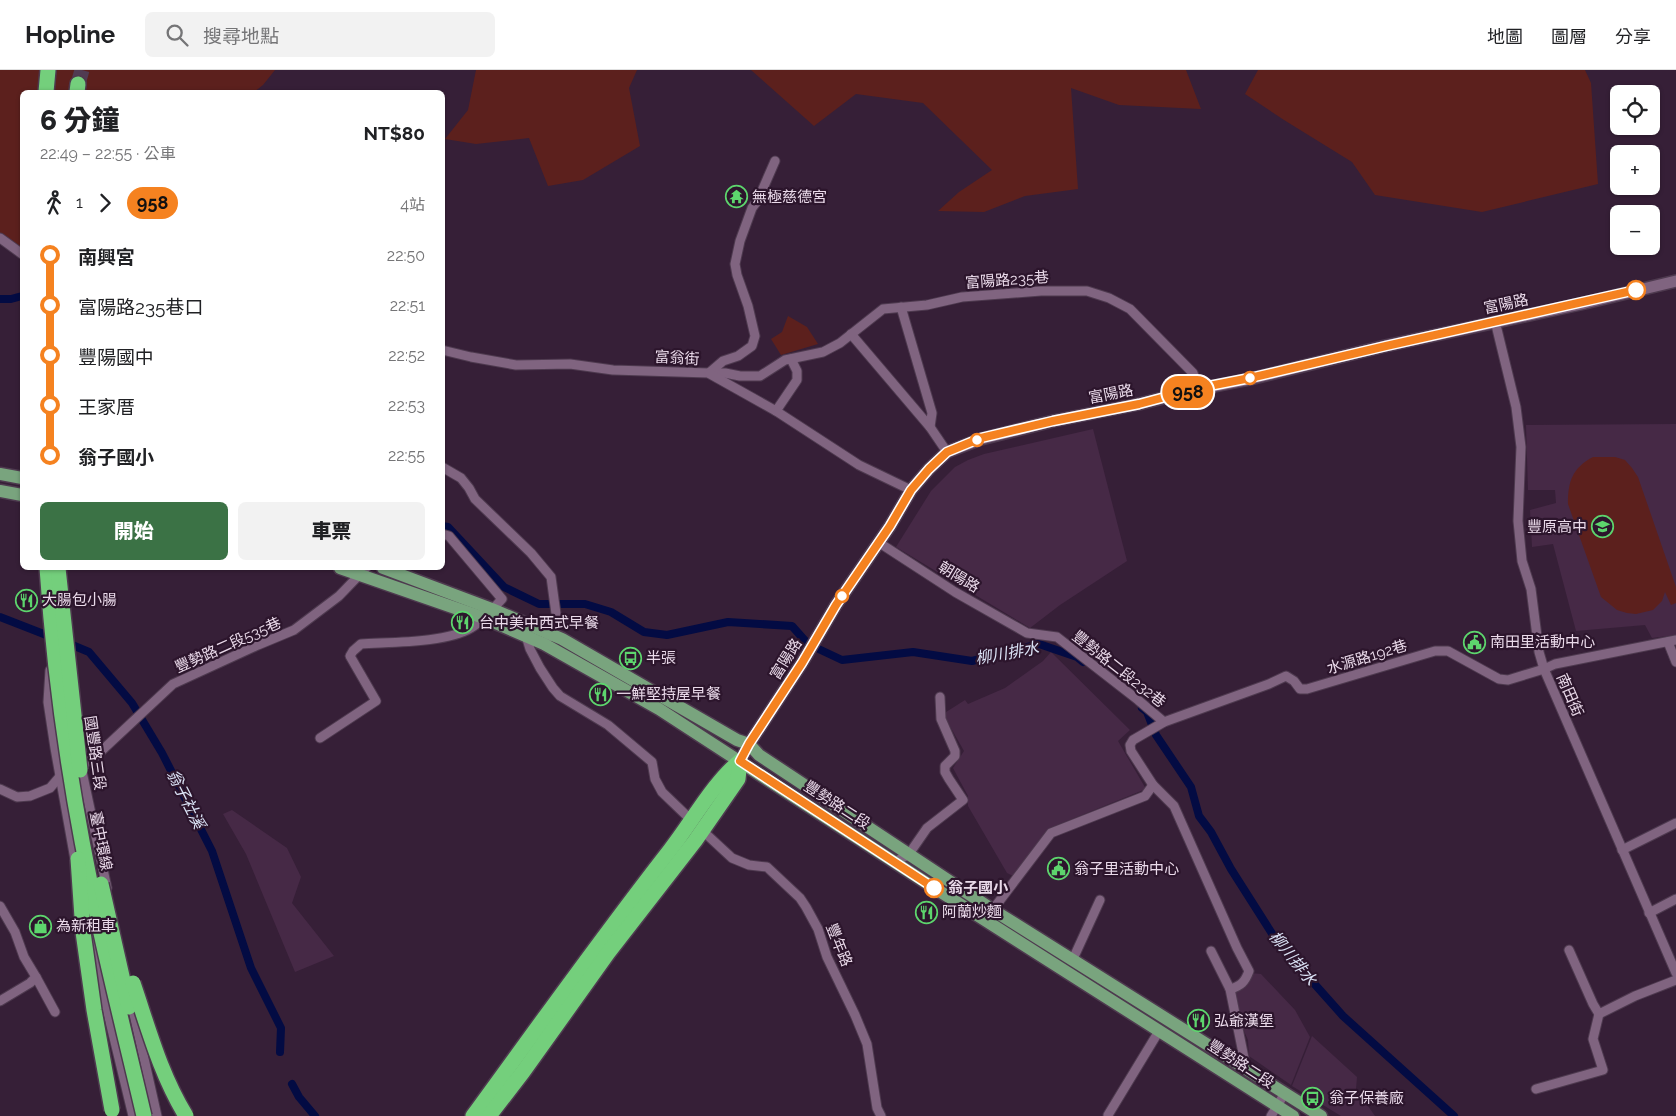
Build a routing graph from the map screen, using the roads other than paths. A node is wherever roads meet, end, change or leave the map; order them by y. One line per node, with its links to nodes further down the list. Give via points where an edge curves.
1 (48, 70): 2 (highway)
2 (46, 90)
3 (774, 162): 12 (street, via 752,208 735,264 755,336 752,346 723,361)
4 (0, 238): 5 (street)
5 (20, 253)
6 (1676, 281): 8 (street, 富陽路)
7 (901, 308): 9 (street, 富陽路235巷, via 883,309); 13 (street, 富陽路235巷, via 962,296 1087,291 1130,309 1193,373); 15 (street, via 932,412)
8 (1495, 321): 13 (street, 富陽路); 38 (street, 南田街, via 1517,415 1521,447 1520,545)
9 (851, 334): 11 (street, 富陽路235巷, via 823,352); 15 (street)
10 (445, 351): 12 (street, 富翁街, via 516,365 570,364 613,370)
11 (791, 359): 12 (street, 富陽路235巷, via 760,376); 14 (street, via 797,380)
12 (709, 373): 14 (street, 富翁街)
13 (1199, 388): 16 (street, 富陽路, via 981,438)
14 (776, 411): 20 (street, 富翁街, via 859,466)
15 (930, 427): 16 (street)
16 (947, 452): 20 (street, 富陽路)
17 (445, 469): 35 (street, via 460,478 475,499 551,576 557,621)
18 (0, 474): 19 (main road)
19 (20, 478)
20 (911, 490): 25 (street, 富陽路)
21 (2, 491): 22 (main road); 23 (street)
22 (20, 495)
23 (20, 501)
24 (445, 535): 32 (street, via 502,599)
25 (878, 542): 33 (street, 朝陽路, via 955,592); 42 (street, 富陽路)
26 (40, 570): 44 (street, 國豐路三段, via 51,675 59,696)
27 (48, 570): 46 (highway, 臺中環線, bridge, via 64,731)
28 (59, 570): 44 (street, 國豐路三段, bridge, via 68,647)
29 (59, 570): 54 (highway, 臺中環線, bridge, via 79,764)
30 (389, 570): 32 (main road, 豐勢路二段)
31 (363, 571): 32 (main road, 豐勢路二段); 44 (street, 豐勢路二段535巷, via 339,596 294,630 178,681 97,755)
32 (488, 614): 34 (main road, 豐勢路二段); 35 (main road, 豐勢路二段); 41 (street, via 469,630 438,639 361,644 350,656 376,701)
33 (1027, 633): 40 (street, 豐勢路二段232巷, via 1056,637)
34 (526, 636): 35 (main road, 豐勢路二段); 48 (street, via 540,668 560,696 598,717 652,762 659,788)
35 (547, 639): 42 (main road, 豐勢路二段, via 588,654); 43 (main road, 豐勢路二段)
36 (1672, 641): 37 (street, 水源路192巷); 38 (street, 水源路192巷, via 1555,664)
37 (1676, 662)
38 (1544, 669): 40 (street, 水源路192巷, via 1508,680 1499,679 1448,651 1435,652 1307,689 1300,689 1286,676); 51 (street, 南田街)
39 (940, 696): 52 (street, via 941,719 955,751 955,756 945,766 945,772 963,800 927,828)
40 (1164, 722): 45 (street, 水源路192巷, via 1130,745)
41 (320, 738)
42 (749, 744): 43 (street, 富陽路); 52 (main road, 豐勢路二段, via 760,755)
43 (740, 761): 53 (main road, 豐勢路二段); 61 (highway, via 727,771)
44 (70, 771): 47 (street, 豐勢路二段535巷, via 50,788 30,796 17,797); 79 (street, 國豐路三段, via 86,921); 80 (highway, via 98,928); 81 (street, 國豐路三段)
45 (1153, 785): 58 (street, via 1145,796 1051,832); 68 (street, via 1174,806 1249,971 1239,987)
46 (73, 787): 78 (highway, bridge, via 83,932); 80 (highway, 臺中環線, bridge, via 99,924)
47 (0, 789)
48 (688, 818)
49 (1676, 823): 51 (street)
50 (705, 833): 85 (street, 豐年路, via 736,860 767,867 806,907 867,1044)
51 (1622, 850): 59 (street, 南田街)
52 (909, 854): 53 (street); 58 (main road, 豐勢路二段)
53 (895, 862): 60 (main road, 豐勢路二段)
54 (100, 881): 81 (highway, 臺中環線, bridge); 82 (highway, bridge, via 156,1055 171,1092)
55 (1676, 899): 59 (street)
56 (1100, 900): 64 (street)
57 (0, 906): 66 (street)
58 (993, 910): 60 (street); 64 (main road, 豐勢路二段)
59 (1649, 913): 65 (street, 南田街)
60 (985, 920): 72 (main road, 豐勢路二段)
61 (603, 949): 83 (highway); 84 (highway, via 523,1072)
62 (1569, 950): 71 (street)
63 (1211, 951): 68 (street)
64 (1073, 959): 73 (main road, 豐勢路二段)
65 (1676, 973)
66 (36, 977): 69 (street); 70 (street)
67 (1676, 980): 71 (street)
68 (1230, 989): 73 (street, via 1244,1058)
69 (0, 1001)
70 (55, 1012)
71 (1599, 1014): 74 (street, via 1593,1039 1603,1070)
72 (1159, 1031): 76 (main road, 豐勢路二段); 77 (street)
73 (1240, 1064): 75 (main road, 豐勢路二段)
74 (1536, 1089)
75 (1285, 1093): 76 (street); 87 (main road, 豐勢路二段)
76 (1274, 1111): 86 (main road, 豐勢路二段)
77 (1108, 1115)
78 (114, 1116)
79 (133, 1116)
80 (144, 1116)
81 (156, 1116)
82 (186, 1116)
83 (474, 1116)
84 (489, 1116)
85 (881, 1116)
86 (1293, 1116)
87 (1321, 1116)

